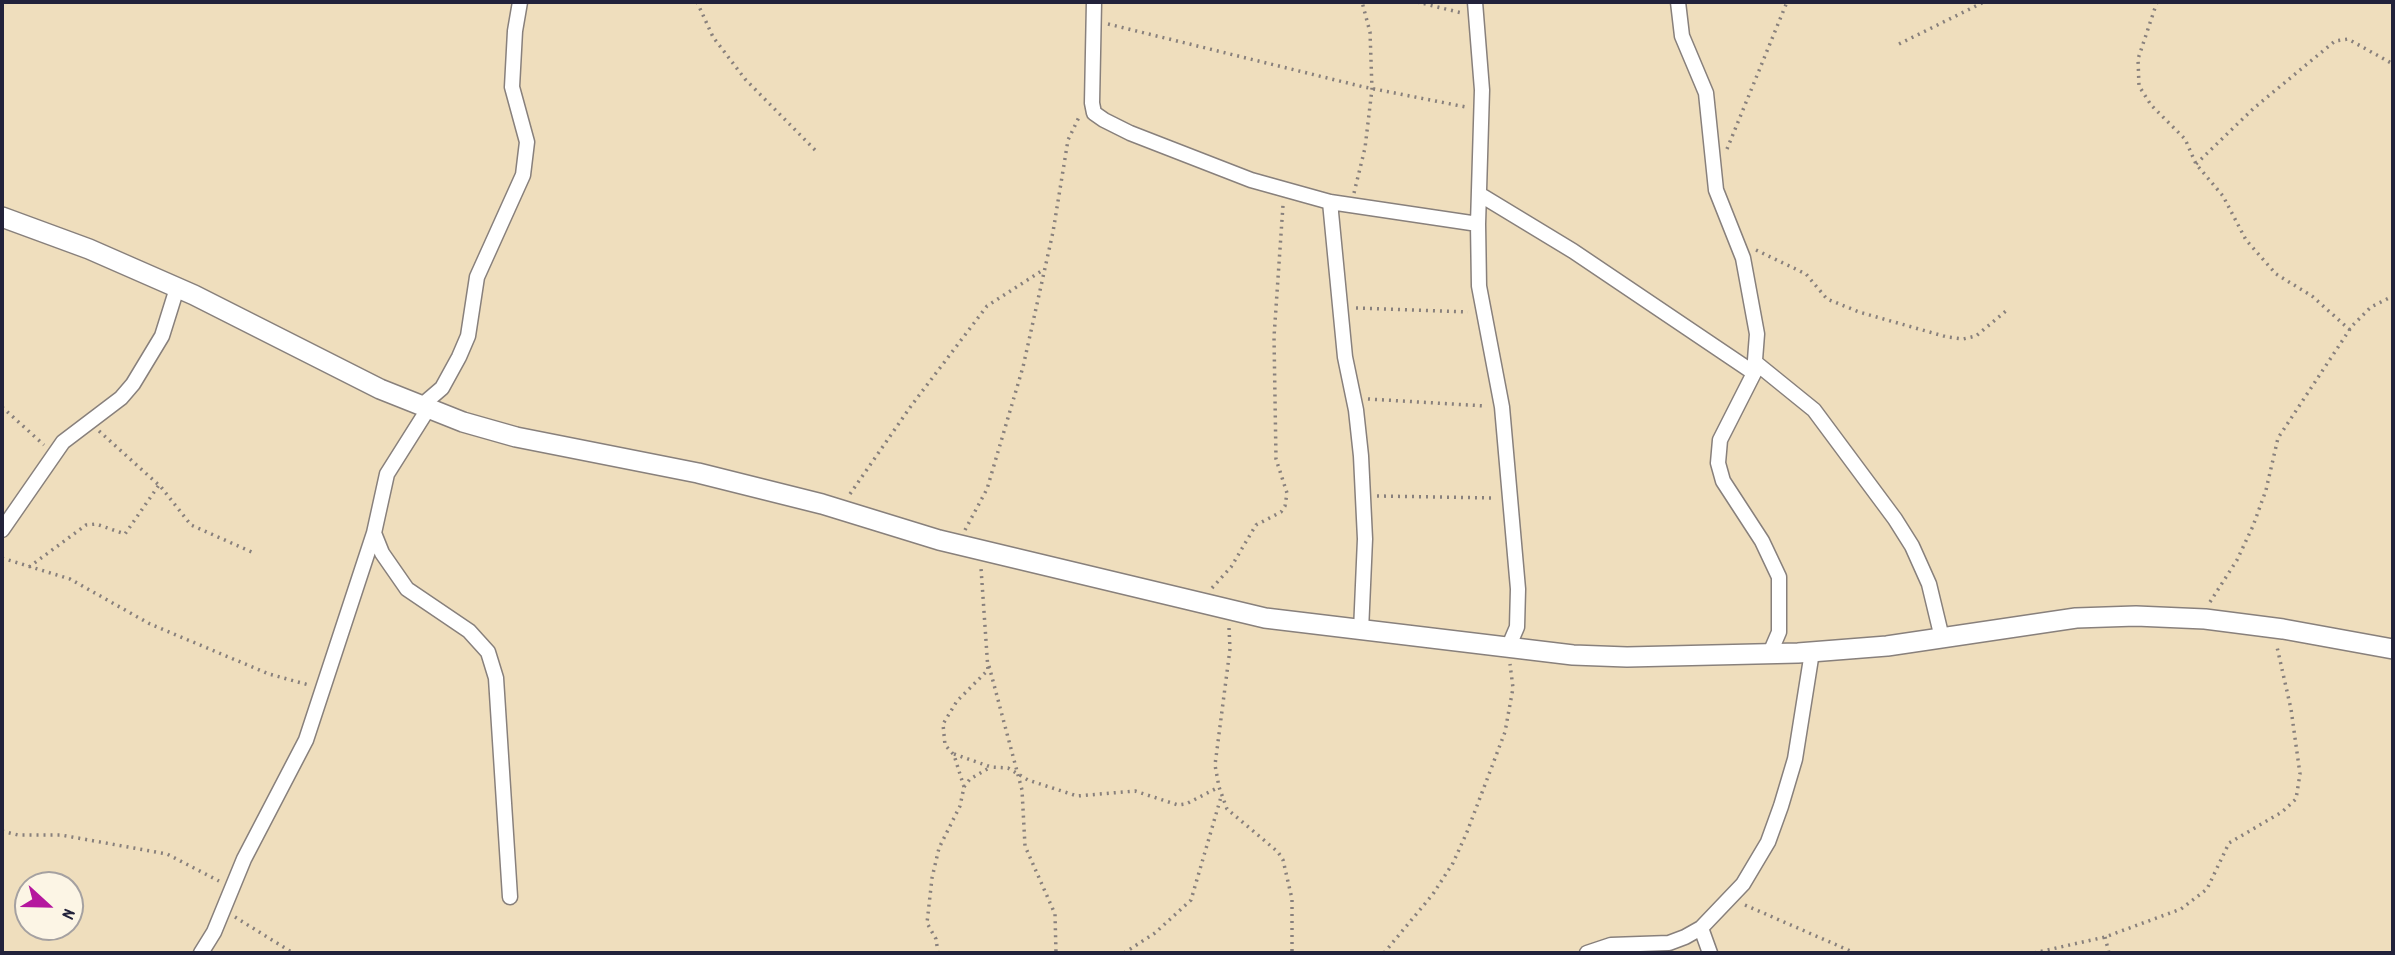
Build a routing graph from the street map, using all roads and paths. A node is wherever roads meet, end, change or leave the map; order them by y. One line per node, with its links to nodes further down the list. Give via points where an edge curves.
1 (520, 2): 37 (street, via 512,87 527,142 523,175 477,277 464,347 442,388)
2 (697, 2): 17 (path, via 713,37 745,79)
3 (1094, 2): 11 (street)
4 (1362, 2): 14 (path, via 1370,32)
5 (1417, 2): 10 (path)
6 (1678, 2): 19 (street, via 1682,36 1706,93)
7 (1787, 2): 19 (path)
8 (1984, 2): 12 (path)
9 (2157, 2): 18 (path, via 2138,59 2139,86 2185,139)
10 (1476, 9): 16 (street)
11 (1093, 20): 14 (path); 15 (street)
12 (1899, 44)
13 (2393, 64): 18 (path, via 2348,39 2335,41 2254,108)
14 (1372, 89): 16 (path); 23 (path)
15 (1093, 110): 20 (street, via 1130,133); 27 (path, via 1079,116 1071,132)
16 (1481, 110): 21 (street)
17 (815, 150)
18 (2196, 164): 33 (path, via 2223,196 2246,240 2276,274 2312,296)
19 (1716, 182): 26 (street)
20 (1284, 189): 22 (street); 52 (path, via 1274,337 1276,459 1287,493 1285,506 1256,525 1217,585)
21 (1479, 194): 25 (street); 34 (street)
22 (1330, 202): 23 (street); 30 (street)
23 (1352, 206): 25 (street)
24 (2, 217): 28 (street)
25 (1478, 224): 32 (street)
26 (1735, 240): 31 (path, via 1806,274 1826,299 1947,337 1976,336); 34 (street, via 1743,258 1757,334)
27 (1043, 270): 44 (path, via 987,306); 47 (path, via 1004,436 987,489)
28 (177, 288): 37 (street); 39 (street, via 162,336 133,384 103,413)
29 (2393, 296): 33 (path, via 2364,313)
30 (1339, 308): 32 (path); 35 (street)
31 (2006, 311)
32 (1484, 313): 38 (street)
33 (2350, 330): 54 (path, via 2278,438 2253,526)
34 (1755, 368): 57 (street, via 1814,410 1895,519 1928,584); 61 (street, via 1720,440 1718,463 1723,481 1779,577 1779,632)
35 (1353, 398): 38 (path); 42 (street)
36 (2, 407): 40 (path)
37 (425, 407): 44 (street, via 516,438 698,473); 46 (street, via 387,474)
38 (1502, 407): 43 (street)
39 (86, 422): 40 (street); 41 (path)
40 (54, 454): 45 (street)
41 (159, 485): 49 (path, via 191,525); 51 (path, via 125,534 86,525)
42 (1363, 496): 43 (path); 56 (street)
43 (1512, 499): 58 (street, via 1518,614)
44 (838, 509): 47 (street)
45 (2, 530)
46 (374, 533): 63 (street); 72 (street, via 407,589 469,632 488,652 496,678)
47 (957, 544): 48 (street)
48 (979, 550): 52 (street); 62 (path)
49 (254, 553)
50 (2, 558): 51 (path)
51 (29, 567): 63 (path, via 71,579 150,624 269,674 300,684)
52 (1193, 601): 53 (street)
53 (1227, 609): 56 (street); 68 (path, via 1230,649 1215,765)
54 (2200, 619): 55 (street); 57 (street, via 2076,618)
55 (2272, 628): 59 (street); 75 (path, via 2291,709 2299,794 2282,812 2229,843 2213,881 2196,898 2181,909)
56 (1361, 631): 58 (street)
57 (1941, 638): 60 (street)
58 (1508, 648): 61 (street, via 1627,657); 82 (path, via 1513,688 1489,779 1453,863)
59 (2393, 649)
60 (1812, 652): 61 (street); 73 (street, via 1795,759 1781,806 1757,863)
61 (1770, 653)
62 (989, 665): 64 (path, via 944,720 943,739); 66 (path)
63 (325, 684): 71 (street, via 306,740 244,859)
64 (952, 754): 65 (path); 67 (path)
65 (991, 767): 66 (path); 67 (path)
66 (1015, 772): 68 (path, via 1077,796 1135,791 1178,805); 79 (path, via 1022,790 1025,846 1055,914)
67 (964, 787): 78 (path, via 932,878 927,923)
68 (1219, 787): 69 (path)
69 (1222, 795): 80 (path, via 1191,900 1155,933); 81 (path, via 1235,818 1283,860 1292,898)
70 (2, 831): 71 (path, via 61,835 167,853 203,870)
71 (231, 895): 76 (street); 77 (path, via 236,917)
72 (510, 897)
73 (1731, 899): 74 (street); 85 (path)
74 (1701, 928): 83 (street, via 1669,943 1611,945); 84 (street)
75 (2105, 937): 86 (path); 87 (path)
76 (201, 953)
77 (293, 953)
78 (937, 953)
79 (1056, 953)
80 (1124, 953)
81 (1292, 953)
82 (1384, 953)
83 (1587, 953)
84 (1710, 953)
85 (1855, 953)
86 (2034, 953)
87 (2109, 953)

